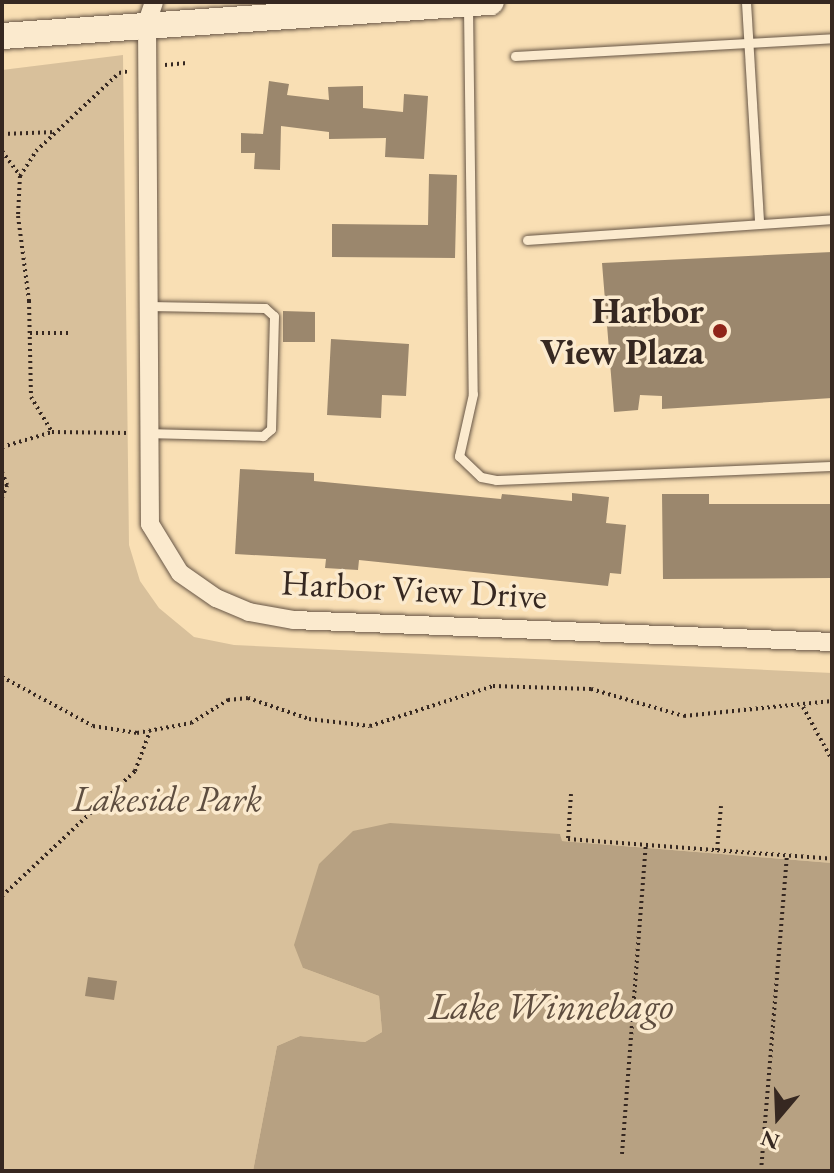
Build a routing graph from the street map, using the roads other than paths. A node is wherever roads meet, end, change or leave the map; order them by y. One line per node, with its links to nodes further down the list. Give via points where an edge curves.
1 (746, 2): 6 (lane)
2 (480, 3): 3 (main road); 13 (lane, via 473,394 459,456 481,477 496,480)
3 (150, 12): 4 (main road); 11 (street, Harbor View Drive)
4 (2, 36)
5 (832, 38): 6 (lane)
6 (748, 43): 7 (lane); 9 (lane)
7 (515, 56)
8 (832, 219): 9 (lane)
9 (759, 223): 10 (lane)
10 (527, 240)
11 (148, 306): 12 (street, Harbor View Drive); 12 (lane, via 265,308 274,316 271,429 263,436)
12 (149, 433): 14 (street, Harbor View Drive, via 150,524 159,544 191,583 249,612 294,620)
13 (832, 466)
14 (832, 642)

